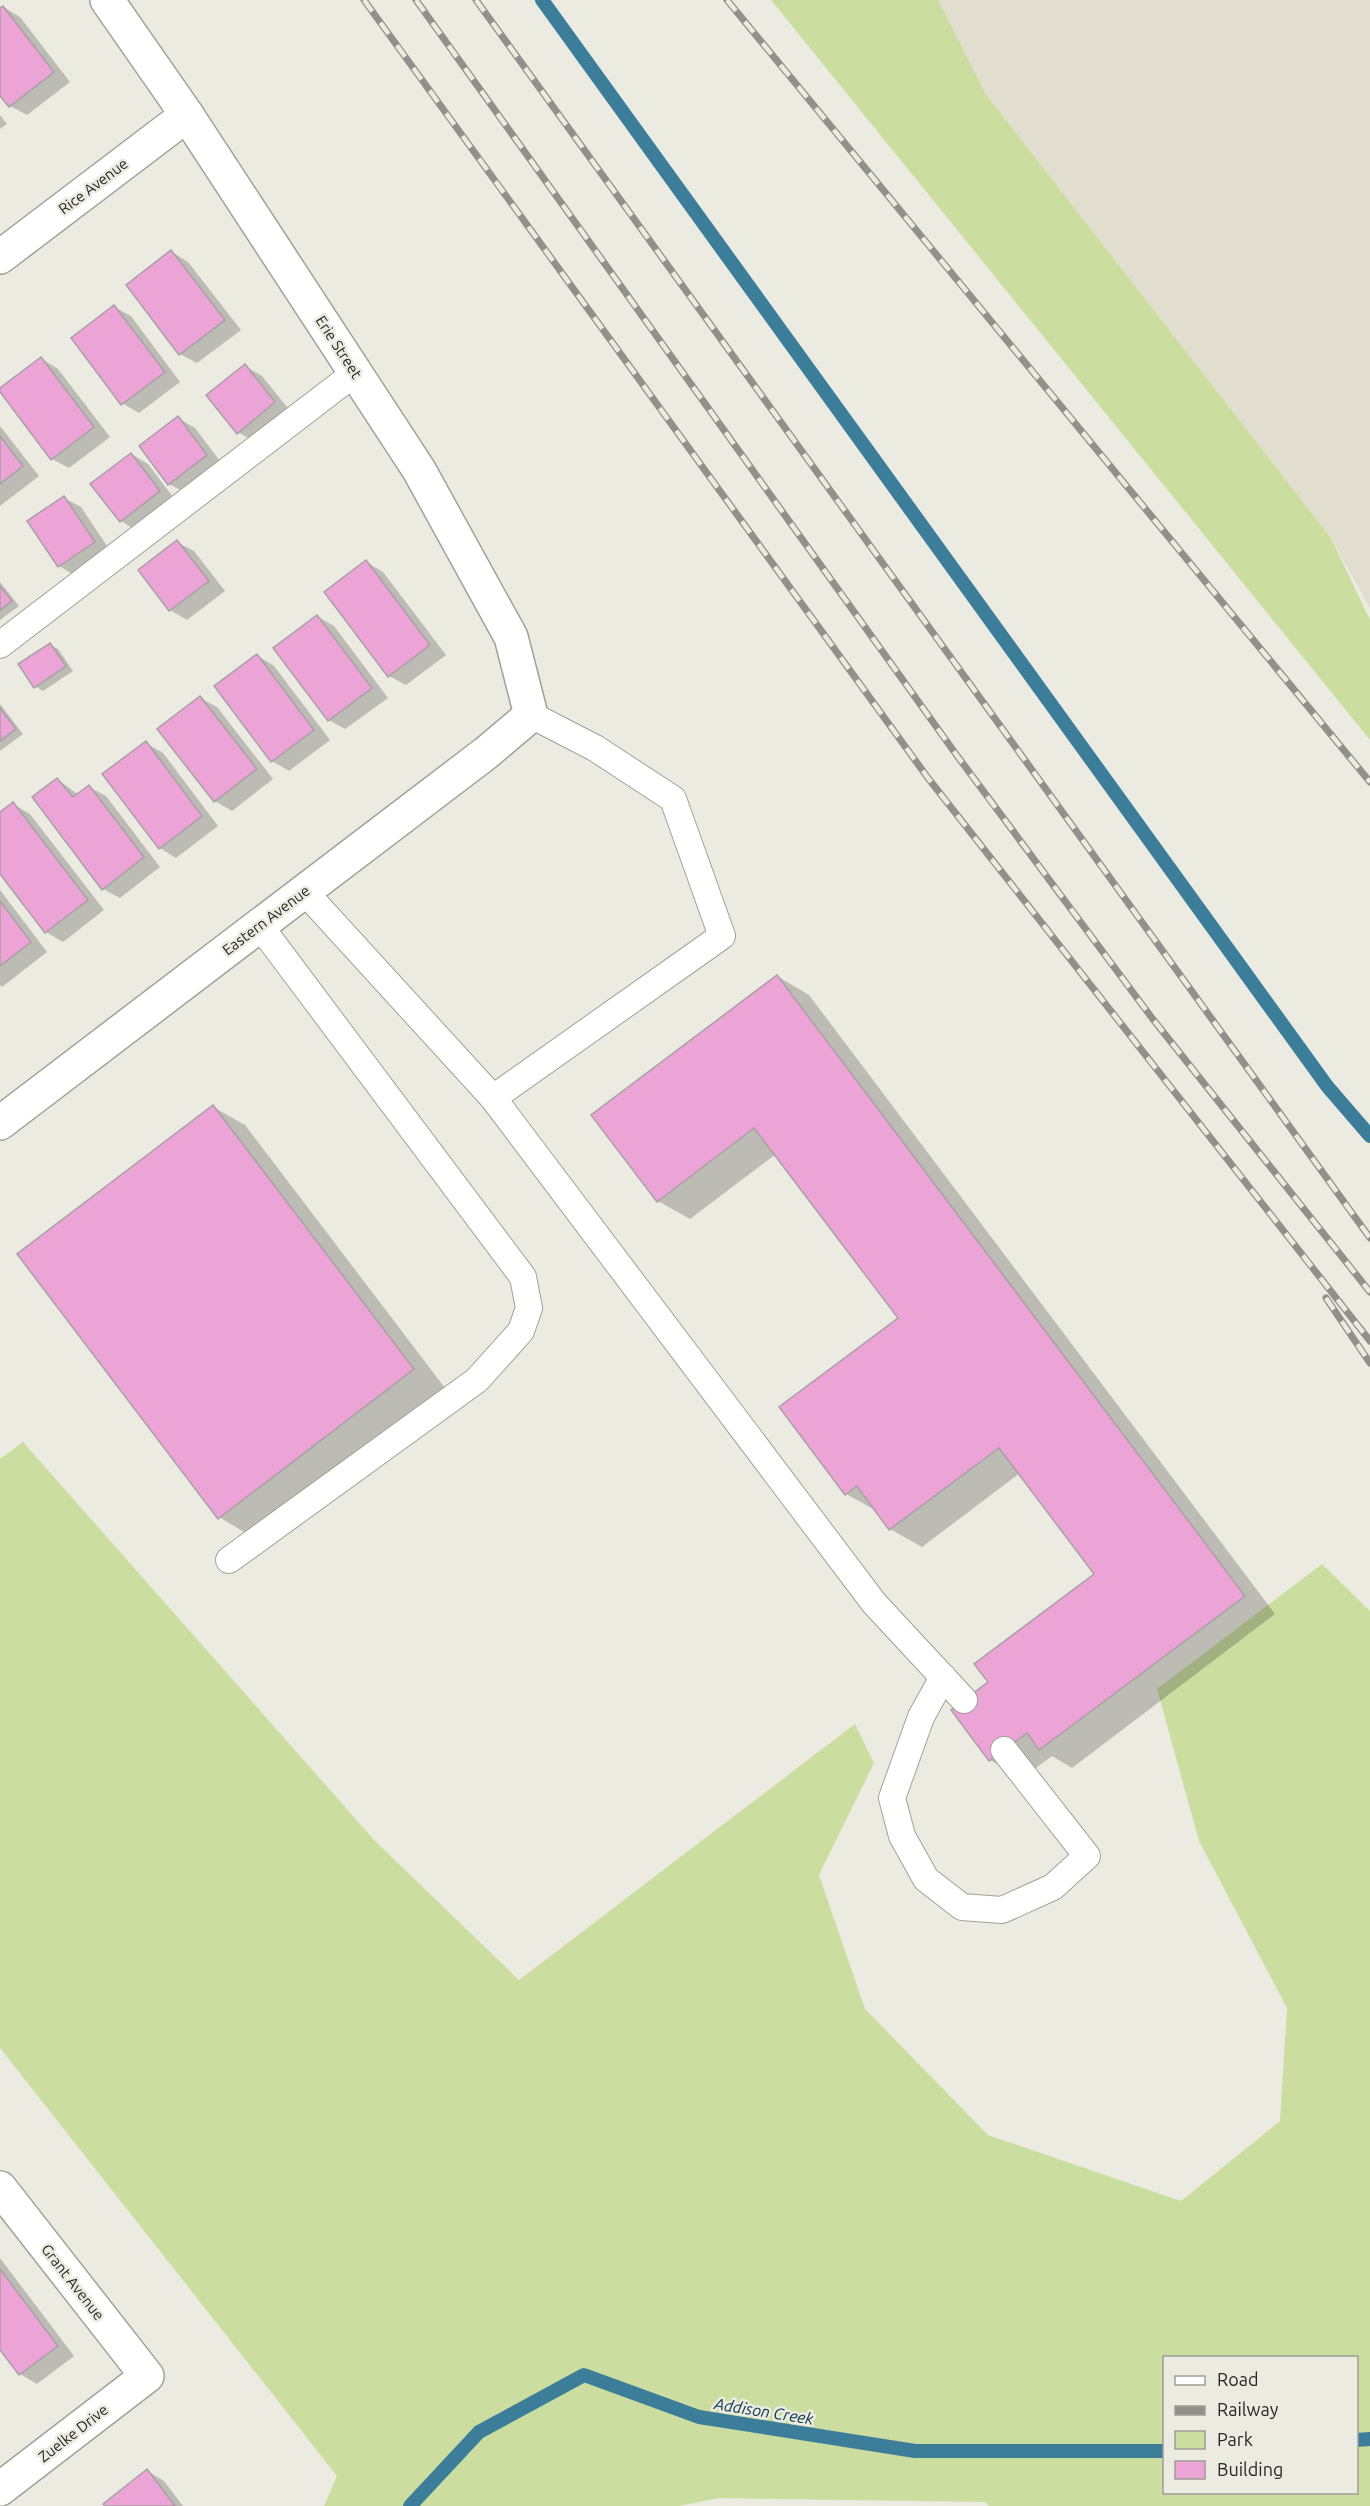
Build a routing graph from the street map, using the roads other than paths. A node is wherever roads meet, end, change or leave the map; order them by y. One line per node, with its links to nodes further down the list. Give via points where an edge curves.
1 (108, 0): 2 (street, Erie Street)
2 (186, 115): 3 (street, Rice Avenue); 4 (street, Erie Street)
3 (0, 257)
4 (355, 373): 5 (lane); 6 (street, Erie Street, via 419,470 511,637)
5 (0, 645)
6 (531, 715): 7 (street, Eastern Avenue); 9 (lane, via 595,748 673,799 722,936)
7 (304, 891): 8 (street, Eastern Avenue); 9 (lane)
8 (260, 926): 10 (street, Eastern Avenue); 11 (lane, via 523,1277 529,1308 521,1331 477,1380)
9 (493, 1098): 12 (lane, via 874,1603)
10 (0, 1124)
11 (229, 1560)
12 (943, 1677): 13 (lane); 14 (lane, via 917,1726 892,1798 902,1836 926,1880 962,1906 1002,1910 1053,1887 1087,1856)
13 (964, 1700)
14 (1004, 1750)
15 (0, 2187): 16 (street, Grant Avenue)
16 (147, 2376): 17 (street, Zuelke Drive)
17 (0, 2489)

